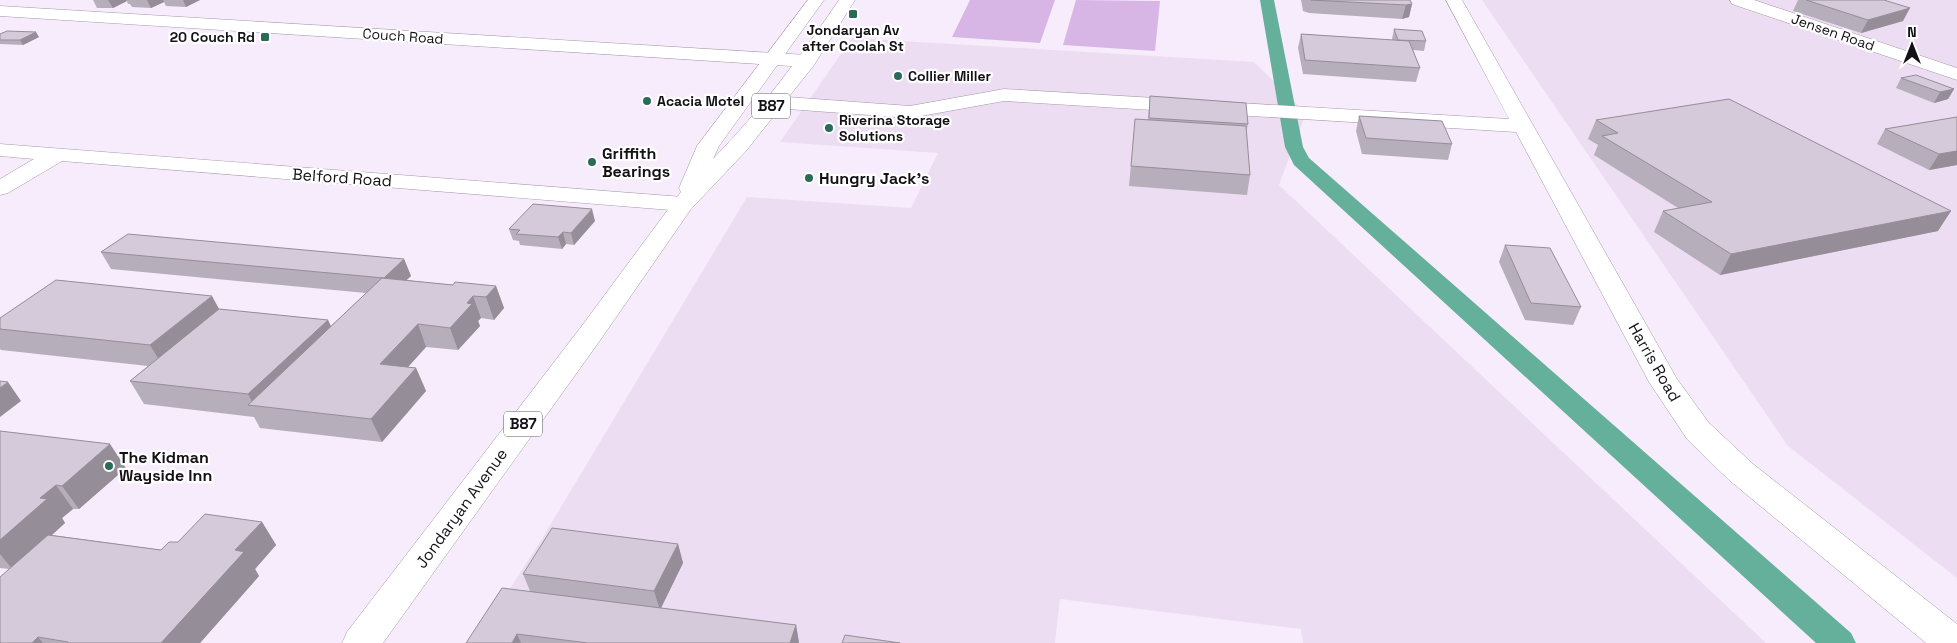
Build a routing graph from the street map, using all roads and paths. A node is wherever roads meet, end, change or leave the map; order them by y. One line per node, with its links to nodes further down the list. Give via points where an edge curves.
1 (816, 0): 6 (street, Jondaryan Avenue / B87)
2 (847, 0): 7 (street, Jondaryan Avenue / B87)
3 (1454, 0): 10 (street, Harris Road)
4 (1738, 0): 8 (street, Jensen Road)
5 (0, 12): 6 (street, Couch Road)
6 (771, 59): 7 (street, Couch Road); 14 (street, Jondaryan Avenue / B87, via 708,146)
7 (807, 61): 9 (street, Jondaryan Avenue / B87)
8 (1957, 74)
9 (774, 102): 10 (street, via 910,112 1004,95); 14 (street, Jondaryan Avenue / B87)
10 (1524, 126): 16 (street, Harris Road, via 1664,382 1698,431 1741,472)
11 (0, 150): 12 (street, Belford Road)
12 (58, 155): 13 (street); 14 (street, Belford Road)
13 (0, 188)
14 (684, 204): 15 (street, Jondaryan Avenue / B87)
15 (362, 643)
16 (1953, 643)

